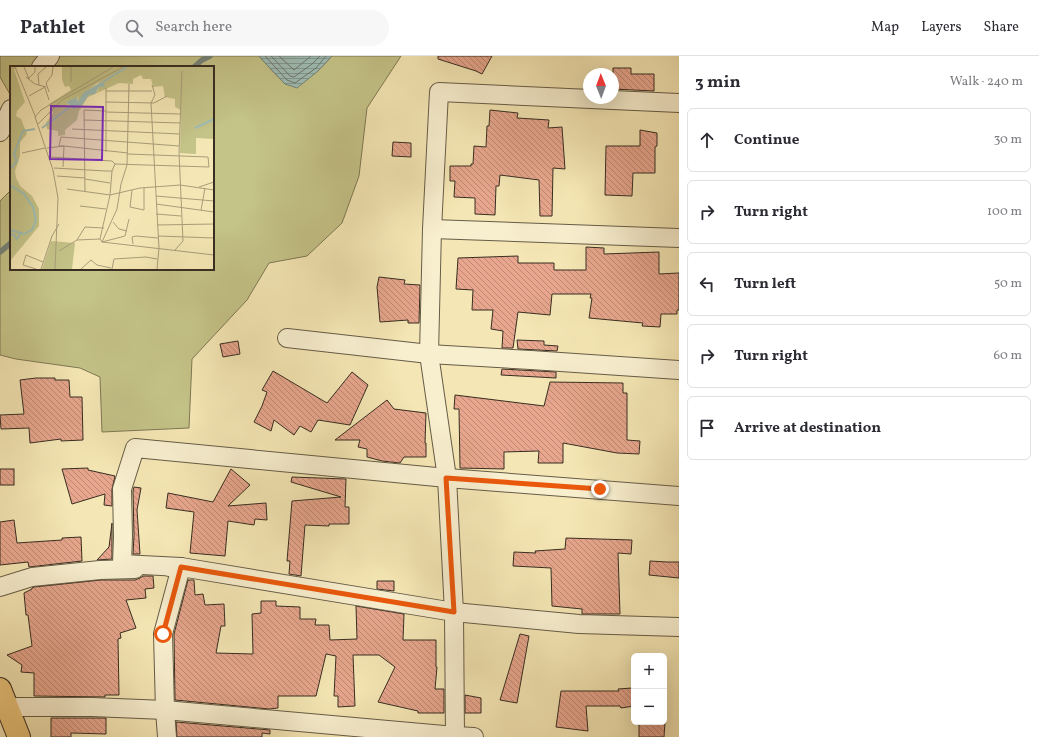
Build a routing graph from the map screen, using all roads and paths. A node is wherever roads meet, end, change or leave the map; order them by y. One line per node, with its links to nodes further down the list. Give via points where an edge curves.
1 (50, 56): 2 (street)
2 (42, 66)
3 (679, 103): 6 (street, via 439,92)
4 (10, 111): 5 (street)
5 (0, 132)
6 (432, 229): 7 (street); 9 (street)
7 (679, 238)
8 (287, 338): 9 (street)
9 (429, 354): 10 (street); 11 (street)
10 (679, 370)
11 (446, 478): 12 (street); 13 (street, via 135,448 122,489 122,564); 15 (street)
12 (679, 496)
13 (181, 567): 14 (street, via 100,570 32,577); 15 (street); 18 (street, via 163,634)
14 (0, 587)
15 (454, 612): 16 (street, via 579,624); 21 (street)
16 (679, 627)
17 (4, 698): 18 (street, via 92,707); 19 (main road)
18 (165, 710): 20 (street); 21 (street)
19 (19, 737)
20 (166, 737)
21 (455, 737): 22 (street)
22 (474, 737)

